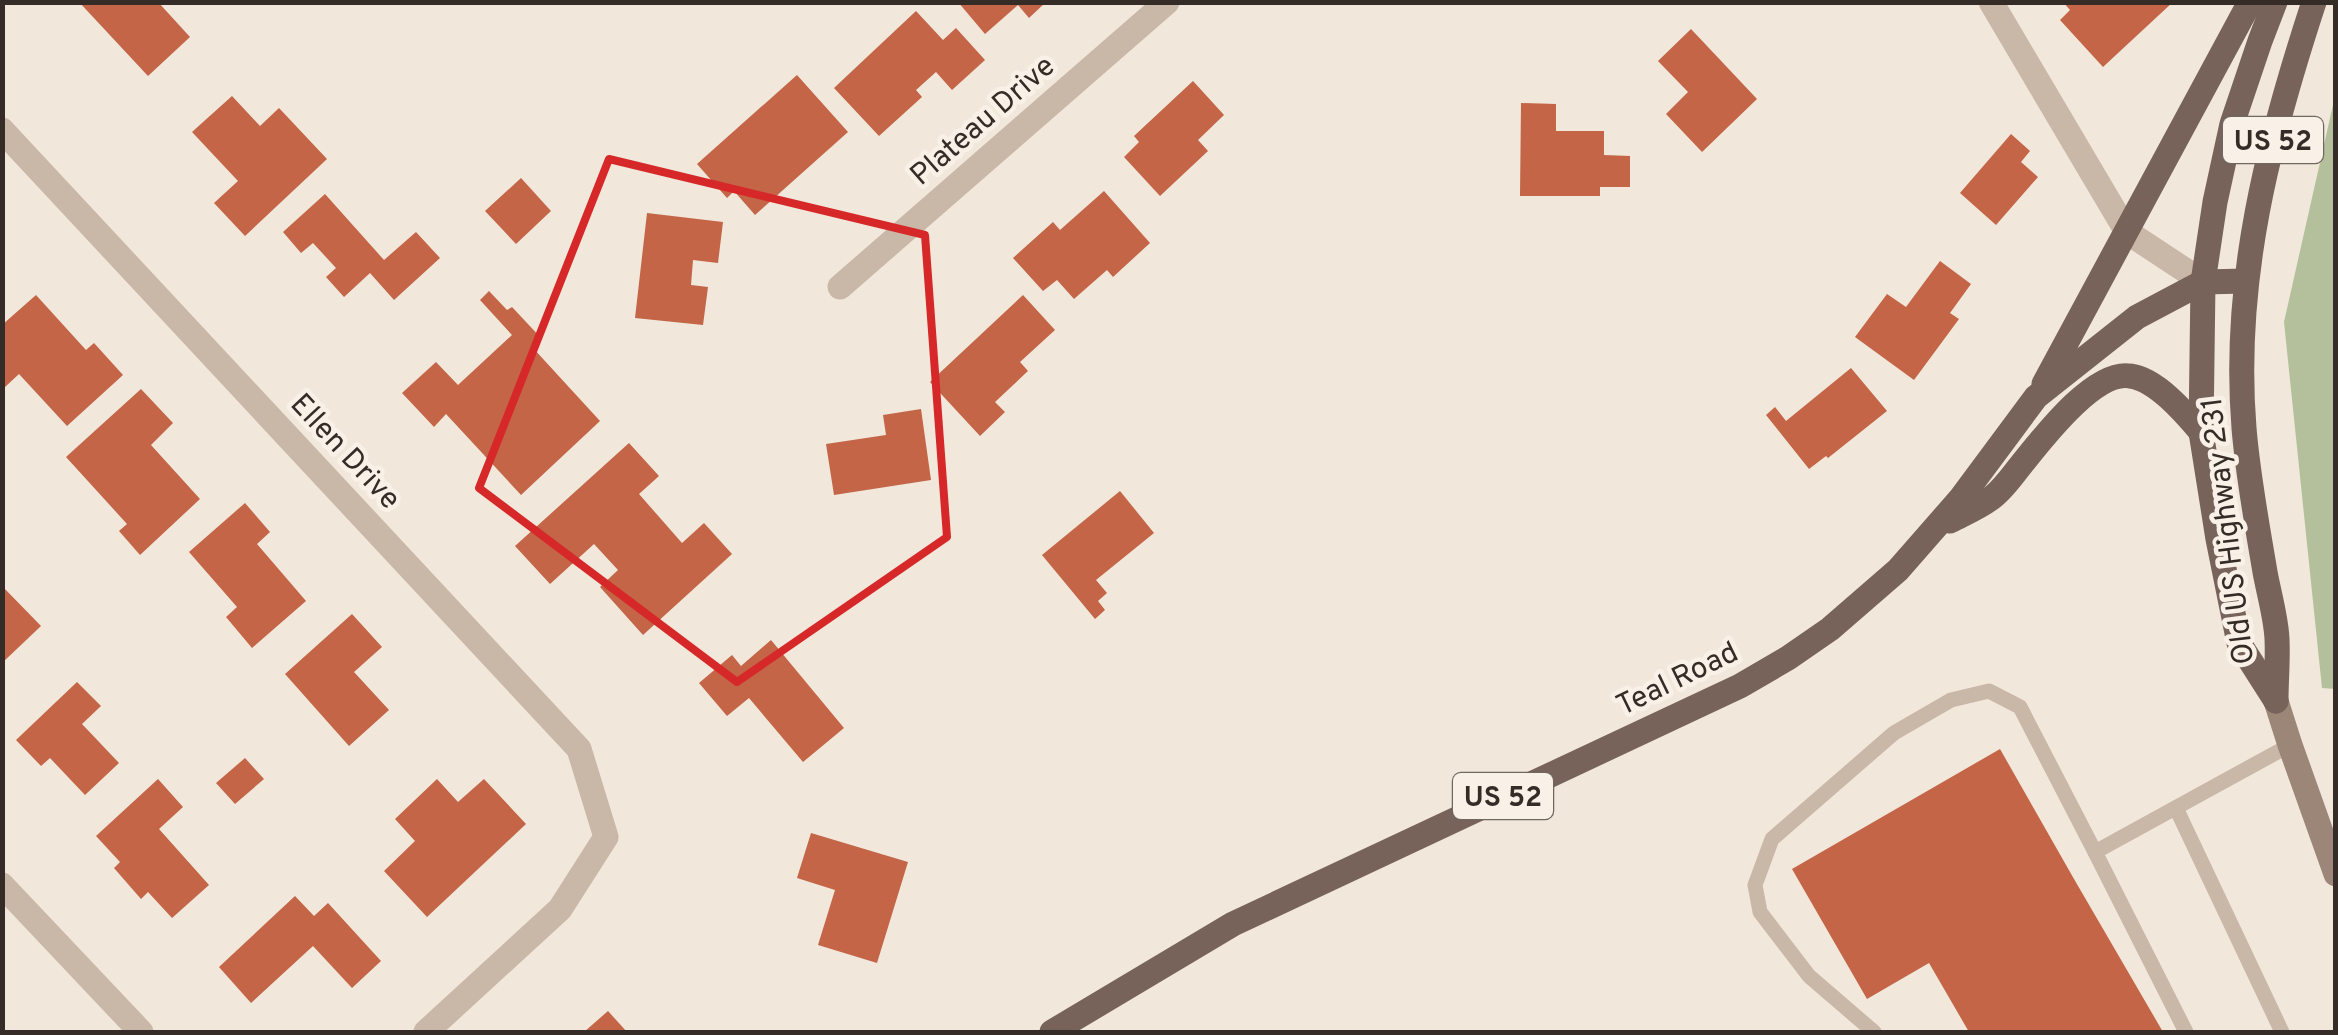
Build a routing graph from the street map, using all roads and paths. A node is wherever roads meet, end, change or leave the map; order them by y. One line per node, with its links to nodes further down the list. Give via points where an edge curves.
1 (1168, 2): 10 (street, Plateau Drive)
2 (1991, 2): 7 (street)
3 (2250, 2): 7 (main road, US 52)
4 (2275, 2): 9 (main road, via 2232,124)
5 (2314, 2): 8 (main road, Old US Highway 231 / US 52, via 2284,96)
6 (2, 130): 21 (street, Ellen Drive, via 579,748 606,837 560,909)
7 (2127, 232): 9 (street); 11 (main road, US 52)
8 (2246, 280): 9 (main road, Teal Road / US 52); 14 (main road, Old US Highway 231, via 2244,424 2277,636)
9 (2203, 282): 11 (main road, Teal Road / US 52, via 2136,317); 12 (main road)
10 (840, 287)
11 (2036, 397): 13 (main road, Teal Road / US 52)
12 (2201, 432): 13 (main road, via 2165,394 2133,376 2114,376 2060,418 1991,499); 14 (main road, via 2239,644)
13 (1932, 531): 22 (main road, Teal Road / US 52, via 1830,629 1740,686 1234,924)
14 (2276, 700): 15 (main road)
15 (2290, 745): 16 (lane); 18 (main road)
16 (2176, 808): 17 (lane); 25 (lane)
17 (2095, 852): 23 (lane, via 2020,707 1989,691 1950,700 1894,733 1772,838 1754,885 1760,912 1808,976); 24 (lane)
18 (2336, 874)
19 (2, 884): 20 (street)
20 (141, 1032)
21 (426, 1032)
22 (1054, 1032)
23 (1874, 1032)
24 (2186, 1032)
25 (2282, 1032)

